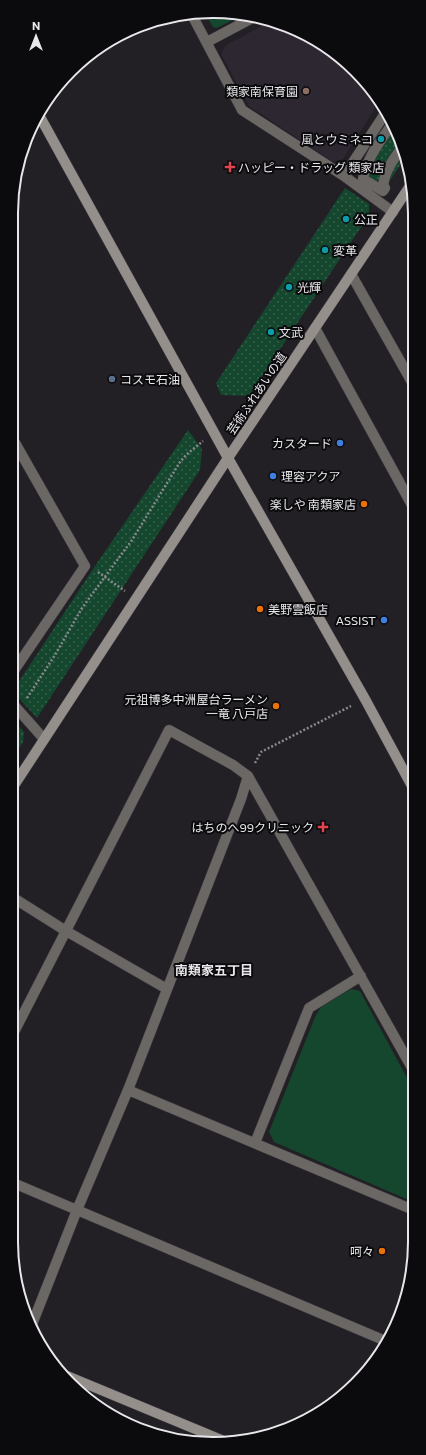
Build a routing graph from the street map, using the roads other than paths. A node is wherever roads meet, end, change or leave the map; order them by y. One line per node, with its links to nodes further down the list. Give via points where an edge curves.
1 (194, 19): 3 (street)
2 (246, 21): 3 (street)
3 (207, 42): 8 (street, via 242,110)
4 (383, 117): 8 (street)
5 (42, 120): 15 (street)
6 (389, 129): 7 (street, via 369,159 363,179 383,191 384,177 391,161)
7 (398, 152)
8 (344, 176): 10 (street)
9 (407, 191): 10 (street, 芸術ふれあいの道)
10 (393, 212): 11 (street, 芸術ふれあいの道)
11 (351, 274): 12 (street, 芸術ふれあいの道); 13 (street)
12 (315, 328): 15 (street, 芸術ふれあいの道); 16 (street)
13 (408, 375)
14 (18, 448): 17 (street, via 85,566)
15 (228, 458): 19 (street, 芸術ふれあいの道); 22 (street)
16 (408, 498)
17 (18, 665)
18 (18, 709): 19 (street)
19 (44, 739): 21 (street, 芸術ふれあいの道)
20 (248, 776): 24 (street, via 169,730); 25 (street); 26 (street)
21 (18, 779)
22 (408, 779)
23 (18, 901): 24 (street)
24 (66, 931): 26 (street); 27 (street)
25 (360, 976): 28 (street); 30 (street, via 309,1008)
26 (167, 989): 29 (street)
27 (18, 1024)
28 (408, 1061)
29 (128, 1090): 30 (street); 33 (street)
30 (255, 1143): 32 (street)
31 (18, 1185): 33 (street)
32 (408, 1208)
33 (77, 1210): 34 (street); 35 (street)
34 (34, 1319)
35 (382, 1340)
36 (74, 1379): 37 (street)
37 (214, 1437)

